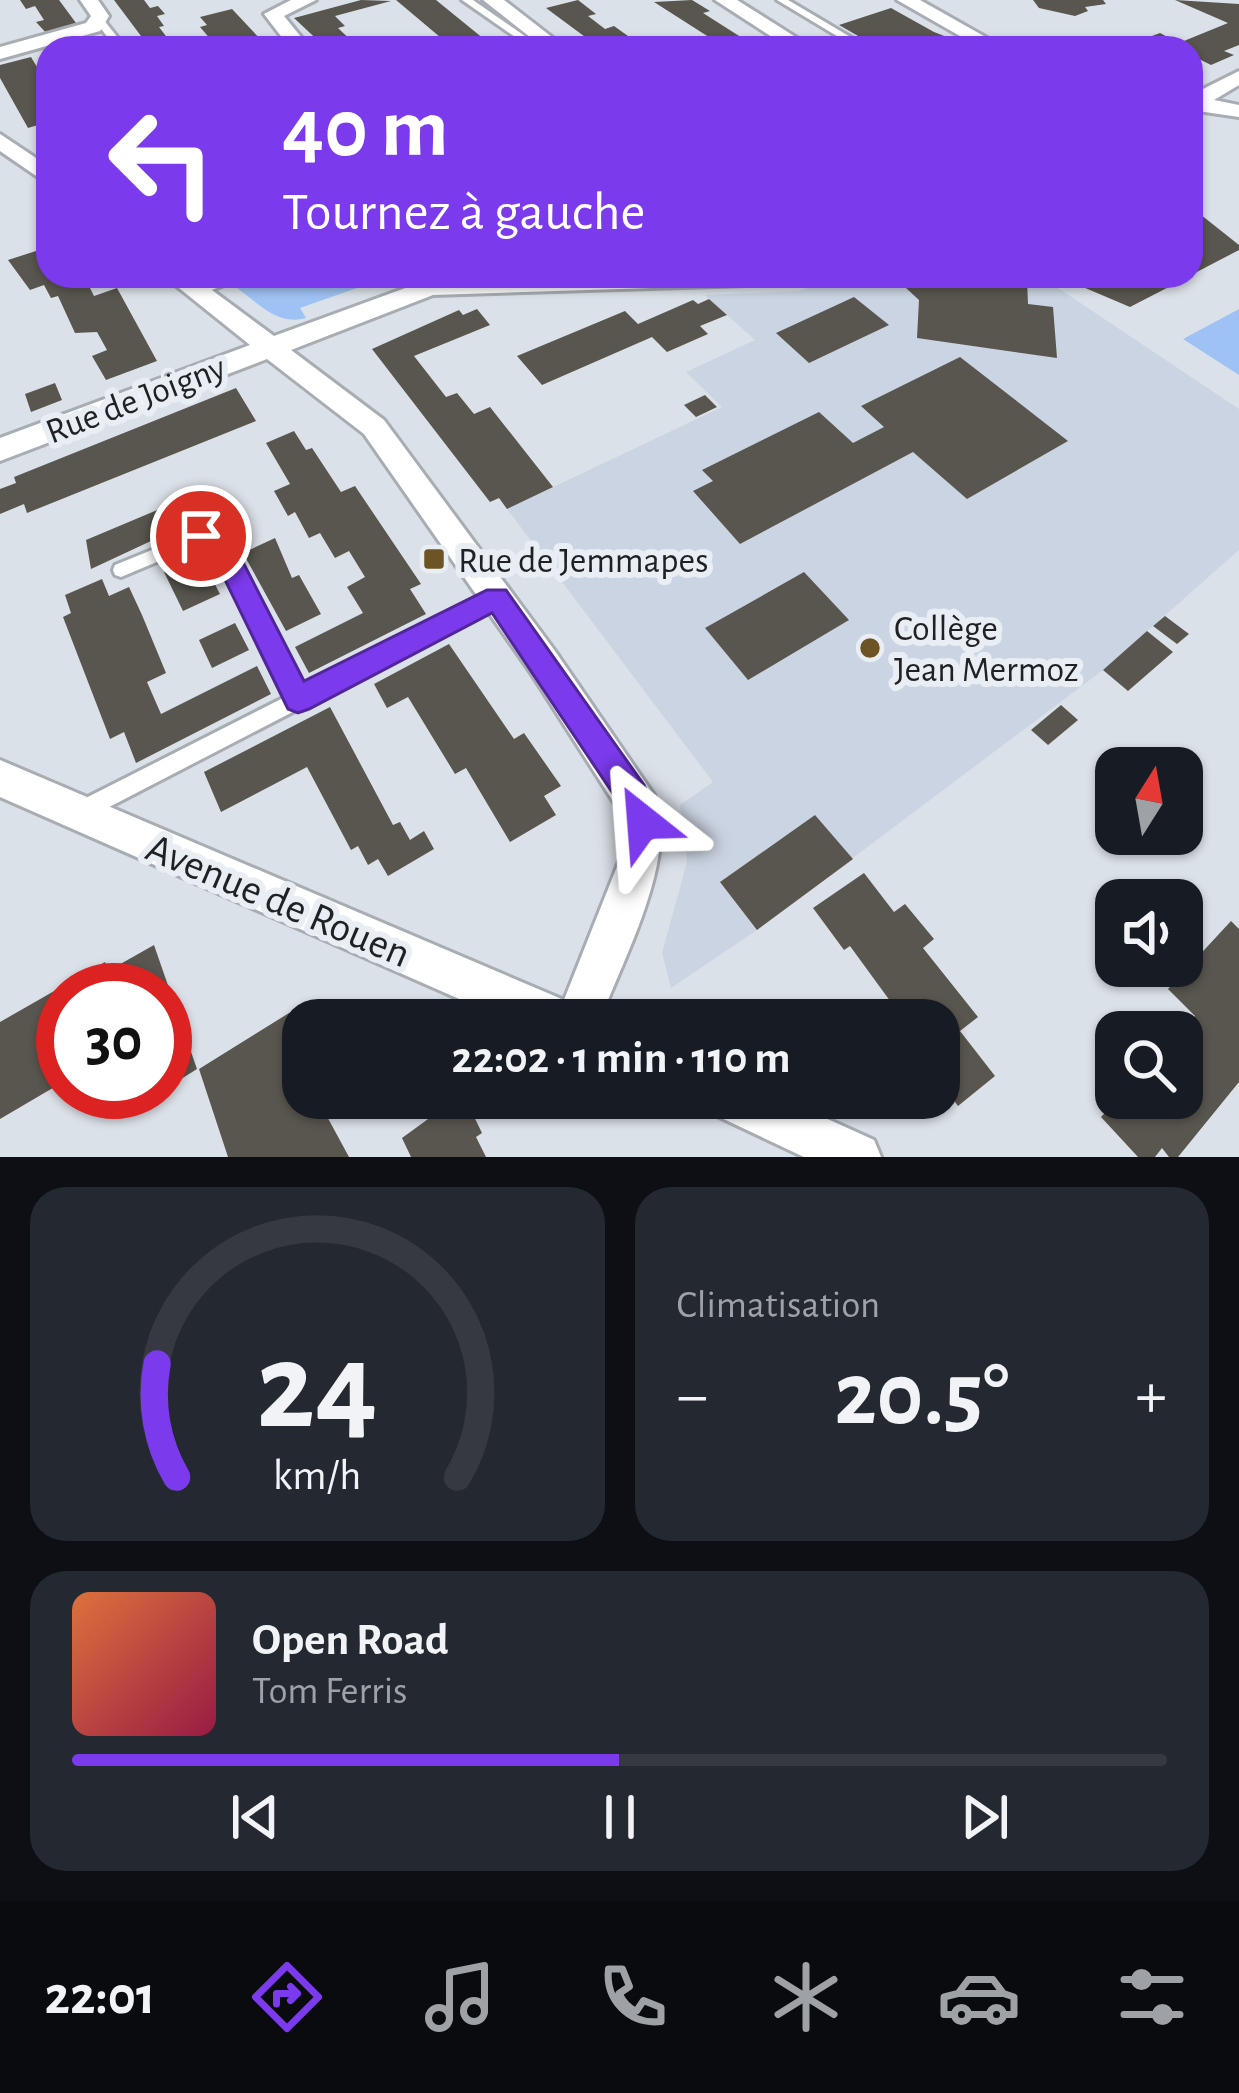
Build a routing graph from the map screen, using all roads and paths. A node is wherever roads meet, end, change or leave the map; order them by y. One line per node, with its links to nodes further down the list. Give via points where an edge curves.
1 (89, 0): 8 (street)
2 (307, 0): 11 (street, via 273,14)
3 (467, 0): 12 (lane)
4 (492, 0): 13 (street)
5 (724, 0): 14 (street)
6 (782, 0): 15 (lane)
7 (906, 0): 16 (street)
8 (100, 21): 9 (street); 10 (lane)
9 (69, 36)
10 (112, 36)
11 (290, 36)
12 (519, 36)
13 (540, 36)
14 (782, 36)
15 (844, 36)
16 (973, 36)
17 (36, 44): 18 (street)
18 (0, 53)
19 (1239, 77): 20 (street)
20 (1203, 96)
21 (1203, 104): 22 (street)
22 (1239, 111)
23 (0, 140): 24 (street)
24 (36, 168)
25 (192, 288): 27 (street)
26 (427, 288): 27 (street)
27 (270, 345): 28 (street, Rue de Joigny); 30 (street, via 374,427)
28 (0, 450)
29 (121, 570): 31 (lane, via 201,536 219,542)
30 (496, 598): 31 (lane); 35 (street, via 643,822 633,883)
31 (298, 699): 33 (lane)
32 (0, 778): 33 (street, Avenue de Rouen)
33 (79, 812): 34 (street, Avenue de Rouen)
34 (510, 999)
35 (586, 999)
36 (775, 1119): 37 (street)
37 (857, 1157)

